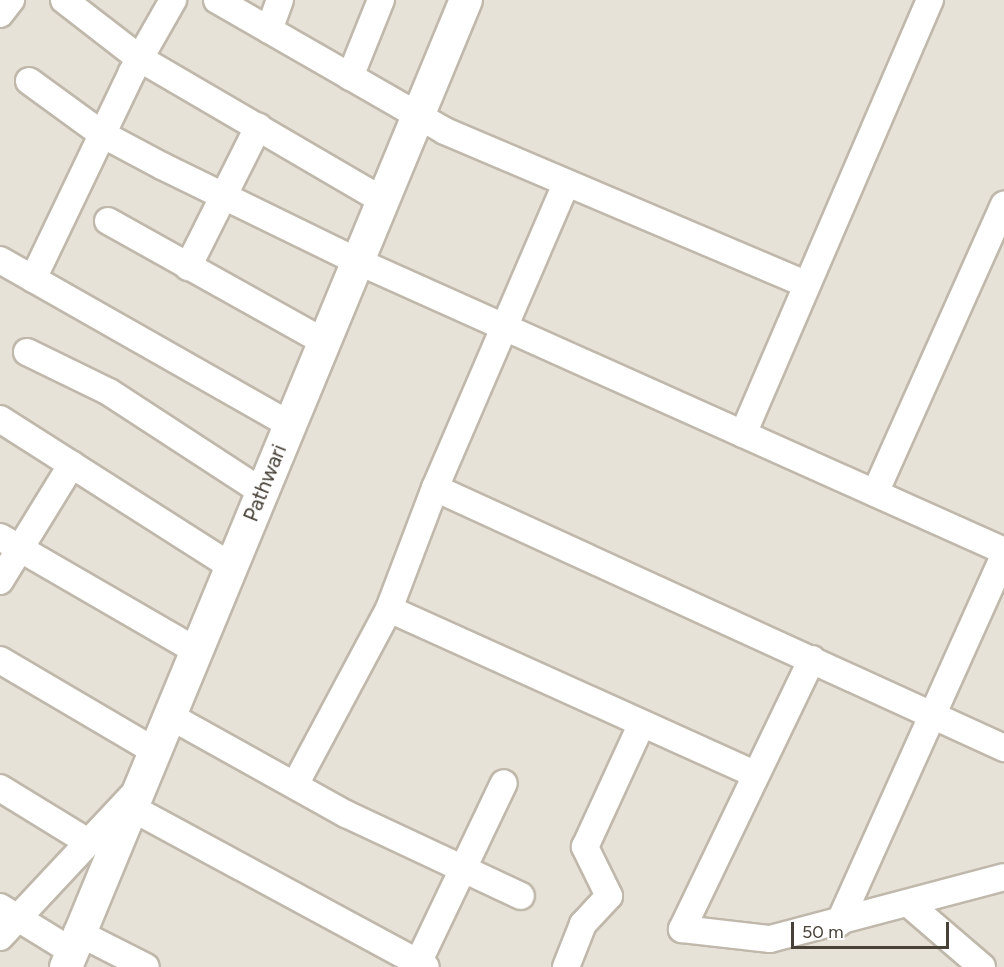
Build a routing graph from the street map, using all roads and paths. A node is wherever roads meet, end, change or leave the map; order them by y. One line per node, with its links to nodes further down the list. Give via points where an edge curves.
1 (11, 0): 9 (street)
2 (64, 0): 11 (street)
3 (173, 0): 11 (street)
4 (217, 0): 10 (street)
5 (280, 0): 10 (street)
6 (381, 0): 12 (street)
7 (465, 0): 14 (street, Pathwari)
8 (930, 0): 26 (street)
9 (0, 14)
10 (269, 30): 12 (street)
11 (140, 58): 15 (street); 16 (street)
12 (350, 77): 14 (street)
13 (29, 81): 16 (street)
14 (417, 116): 17 (street); 19 (street, Pathwari)
15 (258, 127): 18 (street); 19 (street)
16 (102, 134): 18 (street); 25 (street)
17 (565, 186): 26 (street); 27 (street)
18 (224, 196): 23 (street); 24 (street)
19 (382, 200): 23 (street, Pathwari)
20 (1004, 205): 36 (street)
21 (108, 221): 24 (street)
22 (0, 260): 25 (street)
23 (357, 261): 27 (street); 28 (street, Pathwari)
24 (188, 267): 28 (street)
25 (33, 279): 31 (street)
26 (807, 285): 32 (street)
27 (507, 328): 32 (street); 34 (street)
28 (323, 342): 31 (street, Pathwari)
29 (27, 352): 35 (street, via 109,392)
30 (0, 419): 33 (street)
31 (289, 423): 35 (street, Pathwari)
32 (743, 434): 36 (street)
33 (72, 464): 37 (street); 39 (street)
34 (435, 488): 41 (street); 43 (street)
35 (261, 491): 39 (street, Pathwari)
36 (875, 493): 38 (street)
37 (11, 543): 40 (street); 42 (street)
38 (1004, 553): 45 (street)
39 (231, 566): 42 (street, Pathwari)
40 (0, 581)
41 (389, 609): 47 (street); 52 (street)
42 (195, 650): 46 (street, Pathwari)
43 (812, 659): 45 (street); 50 (street)
44 (0, 660): 49 (street)
45 (930, 713): 48 (street); 61 (street)
46 (168, 715): 49 (street, Pathwari); 52 (street)
47 (642, 723): 50 (street); 66 (street, via 585,847 609,896 583,924)
48 (1004, 748)
49 (151, 749): 54 (street, Pathwari)
50 (754, 774): 61 (street, via 682,929 770,939)
51 (504, 783): 56 (street)
52 (295, 785): 56 (street)
53 (0, 788): 55 (street)
54 (133, 799): 55 (street); 63 (street, Pathwari); 65 (street)
55 (88, 842): 60 (street)
56 (463, 869): 58 (street); 65 (street)
57 (1004, 877): 59 (street)
58 (521, 896)
59 (910, 905): 61 (street); 67 (street)
60 (9, 912): 62 (street); 63 (street)
61 (839, 923)
62 (0, 937)
63 (71, 950): 64 (street)
64 (135, 964)
65 (422, 965)
66 (566, 967)
67 (982, 967)

